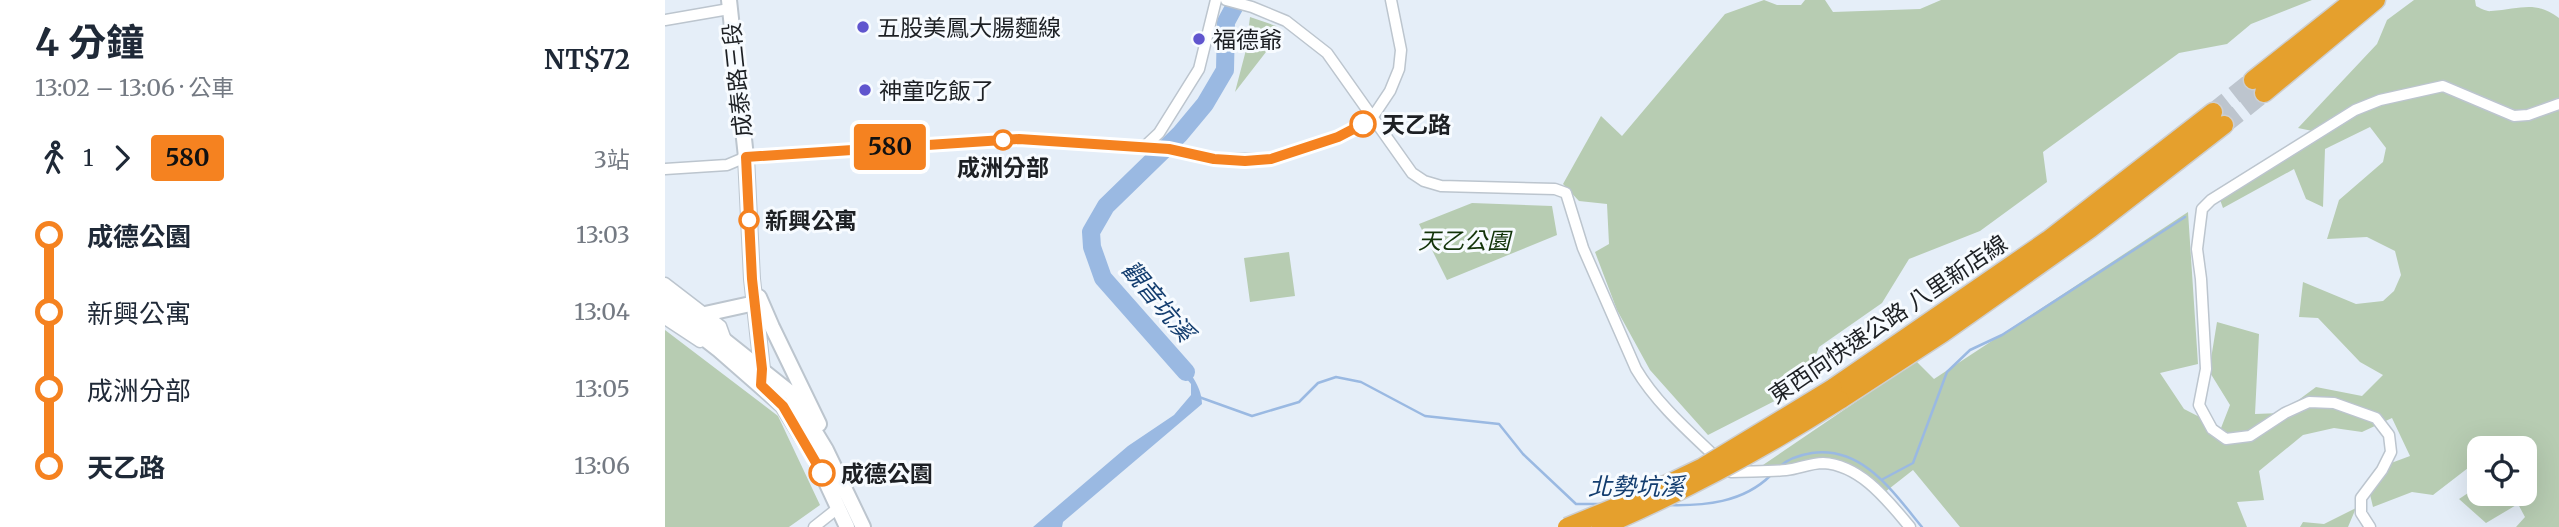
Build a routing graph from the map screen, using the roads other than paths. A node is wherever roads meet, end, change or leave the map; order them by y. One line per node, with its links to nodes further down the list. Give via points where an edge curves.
1 (1216, 0): 12 (street, via 1199,69 1159,133)
2 (1226, 0): 10 (street, via 1286,21 1327,53)
3 (1391, 0): 10 (street, via 1401,50 1399,69)
4 (2377, 0): 6 (highway)
5 (729, 4): 7 (street); 13 (main road, 成泰路三段)
6 (2352, 7): 8 (highway)
7 (665, 20)
8 (2259, 87)
9 (2559, 104): 34 (street, via 2514,116 2443,86 2380,100 2355,110 2202,209 2197,249 2206,369 2199,405 2212,429 2226,439 2250,436 2309,402 2334,403 2376,418 2389,435 2391,452 2361,498 2361,513)
10 (1372, 118): 12 (street, via 1338,137 1271,159 1214,159); 33 (street, via 1412,173 1424,181 1441,186 1566,192 1594,274 1642,380 1731,472 1790,470 1823,463 1837,466 1872,485)
11 (2218, 119): 25 (highway, 東西向快速公路 八里新店線, via 2079,237 1943,333)
12 (1143, 148): 13 (street, via 1019,139)
13 (746, 157): 14 (street, via 727,165); 15 (main road, 成泰路三段)
14 (665, 169)
15 (752, 279): 18 (main road, 成泰路三段); 26 (main road)
16 (665, 283): 20 (street)
17 (665, 293): 20 (main road)
18 (755, 303): 20 (main road); 23 (main road, 成泰路三段)
19 (665, 308): 20 (main road)
20 (694, 316): 22 (main road); 22 (street, via 721,327)
21 (665, 319): 22 (street, via 694,339)
22 (723, 345): 23 (main road); 24 (main road)
23 (762, 369): 24 (main road, 成泰路三段); 26 (main road, via 792,394)
24 (761, 385): 27 (main road, via 783,406 814,456)
25 (1837, 394): 31 (highway, 東西向快速公路 八里新店線, bridge, via 1703,467); 32 (highway, 東西向快速公路 八里新店線, bridge, via 1777,440 1728,468)
26 (845, 487): 30 (main road)
27 (838, 508): 28 (street); 29 (main road)
28 (814, 527)
29 (847, 527)
30 (863, 527)
31 (1567, 527)
32 (1601, 527)
33 (1910, 527)
34 (2370, 527)

